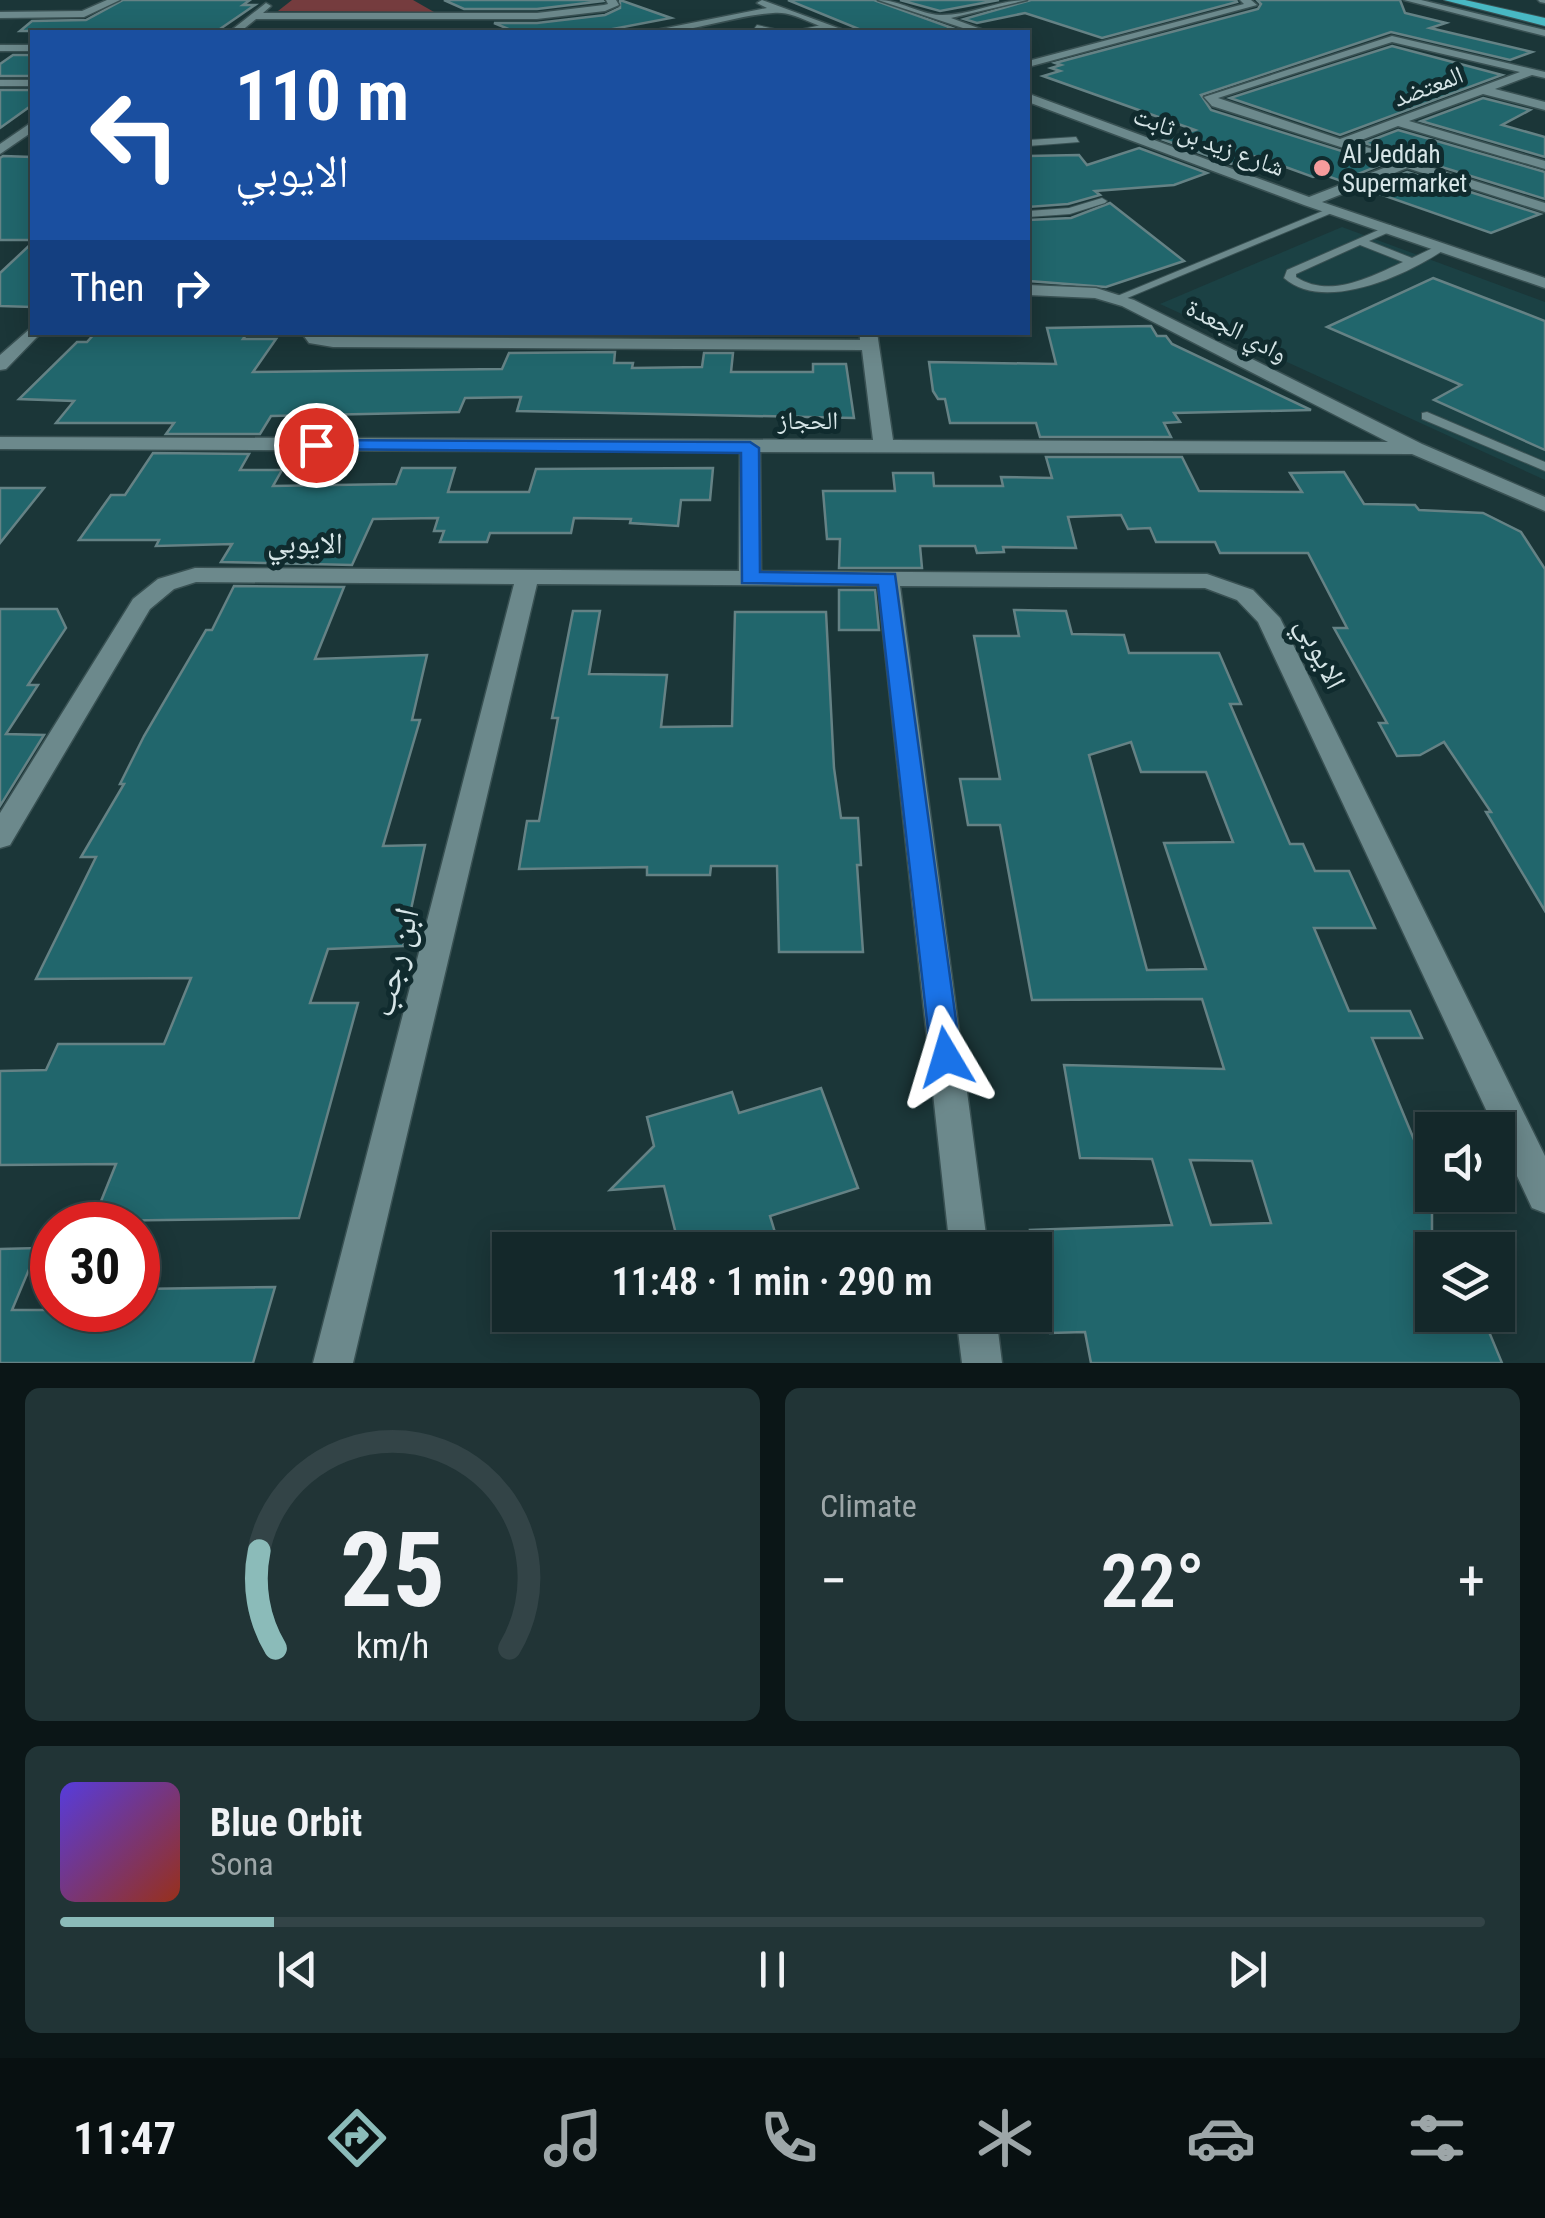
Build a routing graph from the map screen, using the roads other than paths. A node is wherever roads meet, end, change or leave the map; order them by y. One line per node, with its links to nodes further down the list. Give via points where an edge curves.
1 (115, 0): 14 (street, via 84,14)
2 (274, 0): 15 (street)
3 (416, 0): 16 (street)
4 (612, 0): 16 (street, via 611,7 562,14)
5 (753, 0): 13 (street)
6 (883, 0): 17 (street)
7 (1022, 0): 17 (street)
8 (1245, 0): 31 (street, via 1251,6)
9 (1409, 0): 27 (street)
10 (1450, 0): 18 (highway)
11 (1497, 0): 12 (highway)
12 (1542, 4)
13 (777, 9): 20 (street); 22 (street)
14 (0, 16)
15 (254, 16): 16 (street); 21 (street)
16 (448, 16)
17 (942, 18): 26 (street)
18 (1545, 22)
19 (756, 26): 23 (lane)
20 (826, 26): 24 (lane); 25 (street)
21 (236, 30)
22 (662, 30)
23 (769, 30)
24 (809, 30)
25 (838, 30)
26 (978, 30)
27 (1545, 33)
28 (0, 48): 29 (street)
29 (30, 48)
30 (1030, 48): 31 (street)
31 (1054, 56): 32 (street)
32 (1030, 63)
33 (1538, 74): 36 (street, المعتضد); 43 (street, via 1388,39 1210,97)
34 (0, 83): 35 (street)
35 (30, 83)
36 (1482, 90): 38 (street); 39 (street, المعتضد)
37 (1030, 99): 48 (street, شارع زيد بن ثابت)
38 (1545, 106)
39 (1398, 122): 43 (street, المعتضد); 46 (street)
40 (30, 128): 44 (street)
41 (1076, 140): 42 (lane)
42 (1030, 142)
43 (1340, 143): 45 (street)
44 (0, 150)
45 (1404, 165): 48 (street); 49 (street)
46 (1545, 165)
47 (1102, 201): 51 (lane)
48 (1310, 202): 50 (street, شارع زيد بن ثابت)
49 (1545, 208)
50 (1334, 210): 52 (street, شارع زيد بن ثابت); 58 (lane)
51 (1030, 214)
52 (1390, 228): 53 (lane); 54 (street, شارع زيد بن ثابت)
53 (1359, 241): 55 (lane); 55 (lane, via 1290,278 1303,288 1337,293)
54 (1443, 247): 55 (lane); 56 (street, شارع زيد بن ثابت)
55 (1410, 262)
56 (1545, 283)
57 (1030, 290): 58 (street, وادي الجعدة)
58 (1116, 299): 68 (street, وادي الجعدة)
59 (30, 334): 63 (street)
60 (311, 335): 61 (street, via 333,342)
61 (588, 338): 62 (street)
62 (868, 339): 67 (street)
63 (0, 366)
64 (1427, 416): 69 (lane)
65 (0, 444): 66 (street, الحجاز)
66 (750, 448): 67 (street, الحجاز); 72 (street)
67 (884, 448): 68 (street, الحجاز)
68 (1415, 448): 70 (street, الحجاز)
69 (1545, 468)
70 (1545, 505)
71 (527, 578): 72 (street, الايوبي); 74 (street, الايوبي, via 195,575 166,584 142,604); 78 (street, ابن رجب)
72 (750, 578): 73 (street, الايوبي)
73 (888, 578): 75 (street, الايوبي, via 1208,581 1245,595 1268,618); 76 (street)
74 (0, 836)
75 (1545, 1195)
76 (967, 1232)
77 (978, 1332): 79 (street)
78 (333, 1363)
79 (982, 1363)

